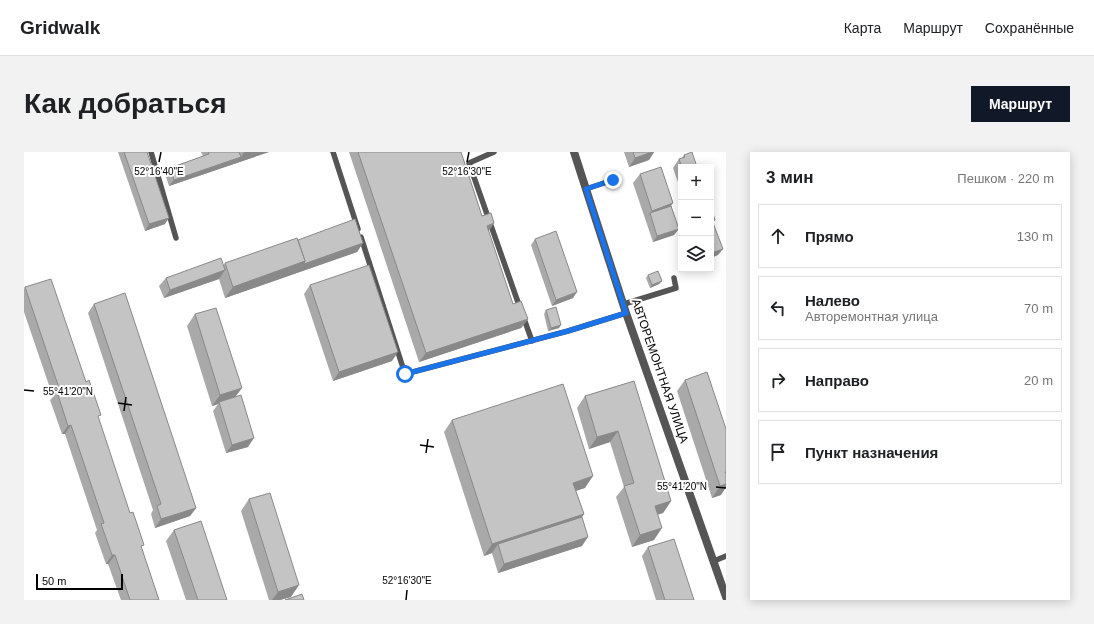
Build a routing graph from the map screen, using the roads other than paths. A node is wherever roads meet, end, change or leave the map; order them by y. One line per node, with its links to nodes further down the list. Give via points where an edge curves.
1 (151, 152): 7 (lane)
2 (333, 152): 11 (lane, via 405,374)
3 (494, 152): 11 (lane, via 469,163)
4 (574, 152): 6 (street, АВТОРЕМОНТНАЯ УЛИЦА)
5 (613, 180): 6 (lane)
6 (586, 189): 9 (street, АВТОРЕМОНТНАЯ УЛИЦА)
7 (176, 238)
8 (674, 278): 9 (lane, via 676,288)
9 (624, 304): 10 (street, АВТОРЕМОНТНАЯ УЛИЦА)
10 (626, 313): 11 (lane); 13 (street, АВТОРЕМОНТНАЯ УЛИЦА)
11 (532, 341)
12 (726, 556): 13 (lane)
13 (714, 561): 14 (street, АВТОРЕМОНТНАЯ УЛИЦА)
14 (726, 597)

